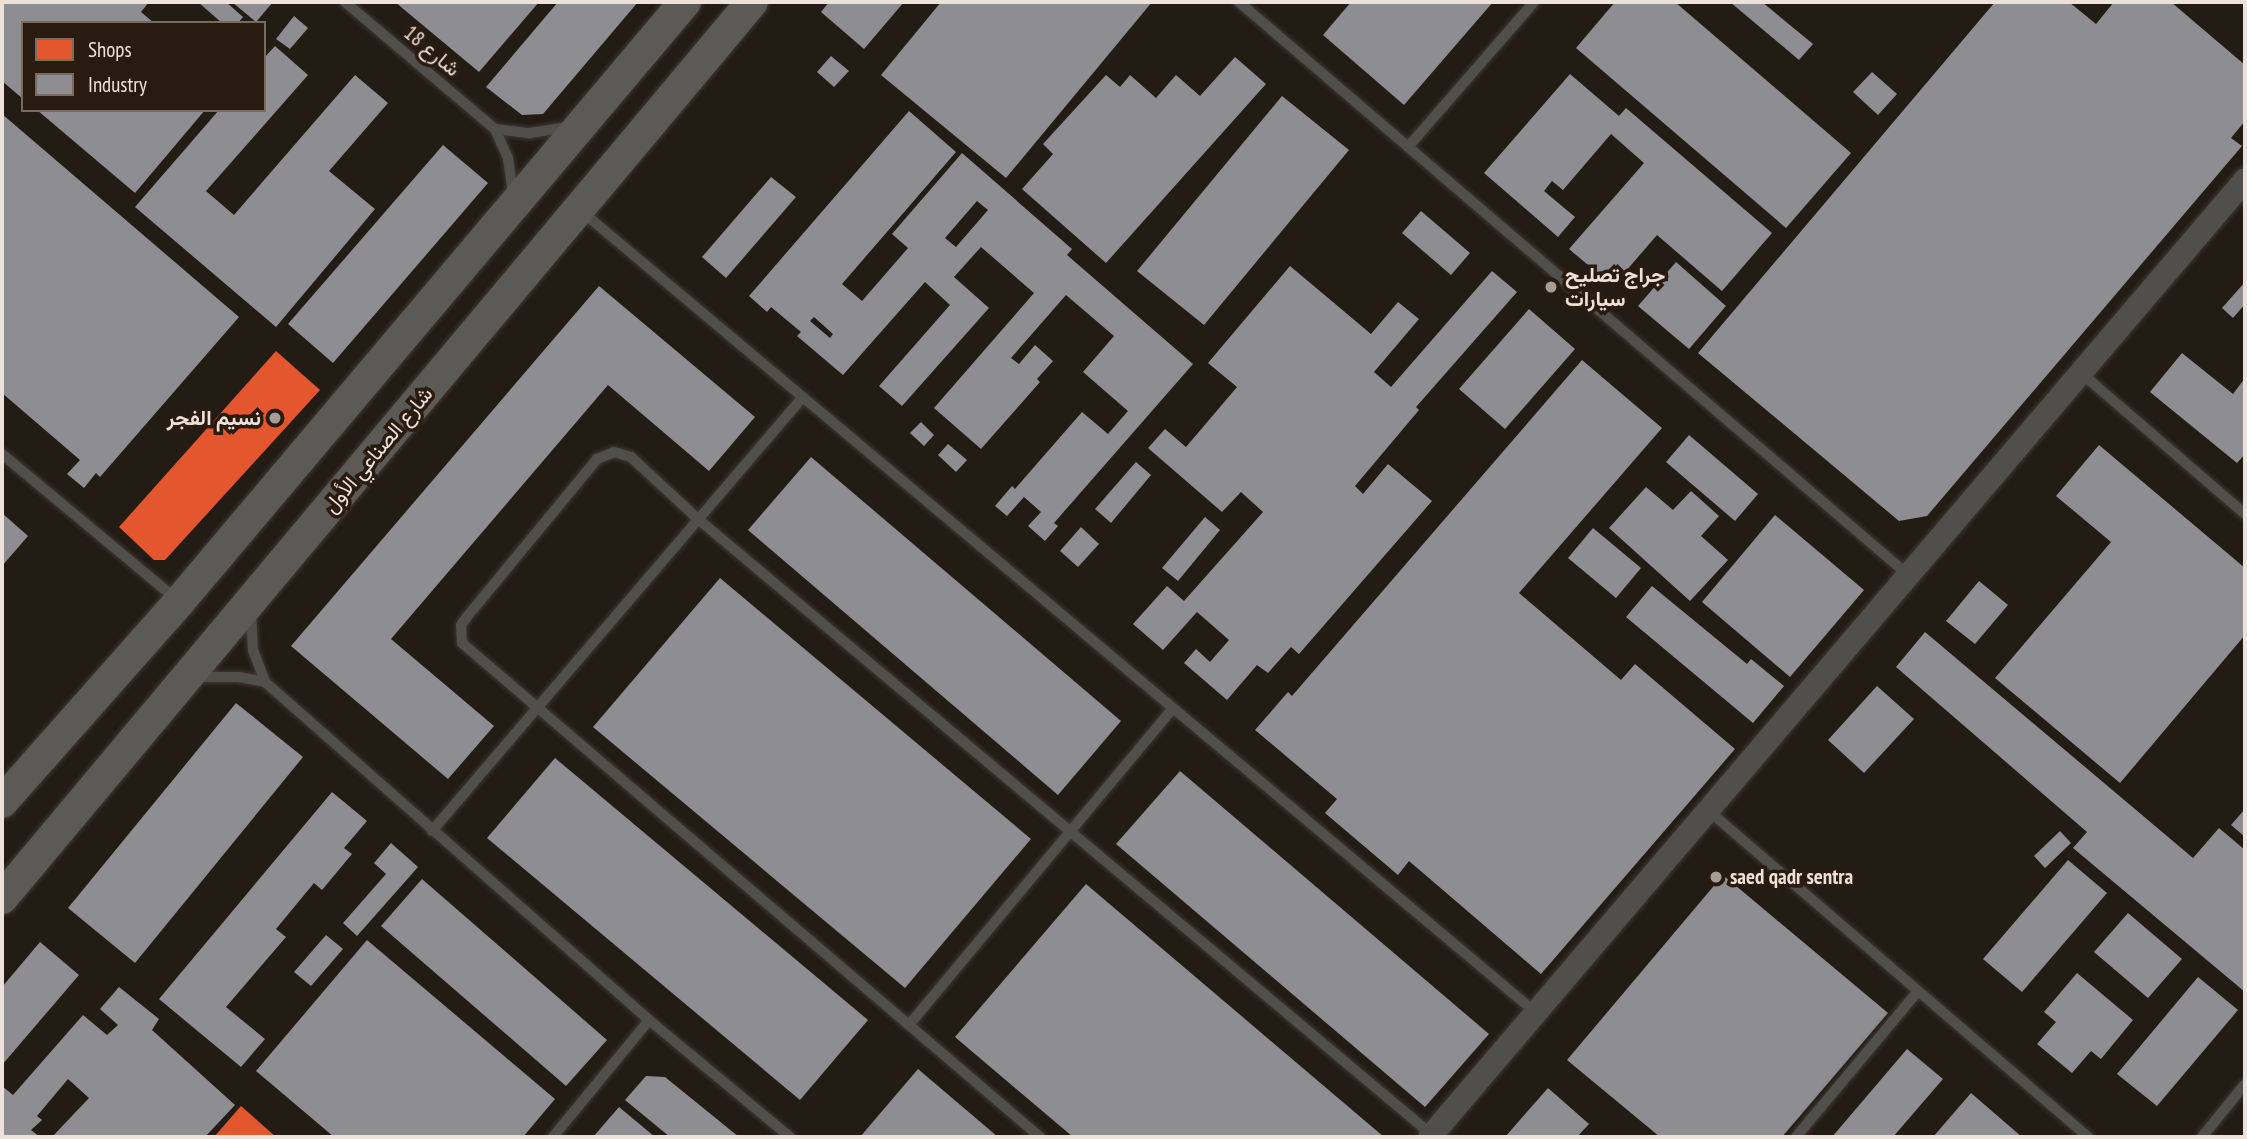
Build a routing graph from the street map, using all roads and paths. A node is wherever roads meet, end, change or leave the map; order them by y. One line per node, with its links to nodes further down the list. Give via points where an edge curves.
1 (345, 2): 7 (lane, شارع 18)
2 (685, 2): 6 (main road)
3 (752, 2): 11 (main road, شارع الصناعي الأول)
4 (1239, 2): 8 (lane)
5 (1534, 2): 8 (lane)
6 (581, 123): 7 (lane, via 530,133); 10 (main road)
7 (495, 129): 10 (lane, شارع 18, via 511,173)
8 (1408, 147): 17 (lane)
9 (2245, 179): 12 (street)
10 (513, 204): 19 (main road)
11 (580, 210): 13 (lane); 18 (main road, شارع الصناعي الأول)
12 (2080, 372): 15 (lane); 17 (street)
13 (802, 398): 16 (lane); 23 (lane)
14 (2, 454): 19 (lane)
15 (2245, 514)
16 (698, 519): 22 (lane); 22 (lane, via 631,457 614,452 597,459 461,625 462,643 468,650); 27 (lane)
17 (1906, 573): 25 (street)
18 (253, 599): 20 (main road, شارع الصناعي الأول); 21 (lane, via 253,650)
19 (179, 602): 24 (main road)
20 (186, 677): 21 (lane); 28 (main road, شارع الصناعي الأول)
21 (265, 681): 26 (lane)
22 (539, 707): 26 (lane); 32 (lane)
23 (1171, 710): 27 (lane); 30 (lane)
24 (2, 802)
25 (1709, 811): 29 (lane); 30 (street)
26 (432, 831): 31 (lane)
27 (1070, 831): 32 (lane); 34 (lane)
28 (2, 898)
29 (1918, 992): 38 (lane); 39 (lane)
30 (1535, 1012): 34 (street)
31 (649, 1020): 35 (lane); 36 (lane)
32 (909, 1025): 37 (lane)
33 (2245, 1084): 40 (lane)
34 (1430, 1136)
35 (553, 1137)
36 (790, 1137)
37 (1040, 1137)
38 (1796, 1137)
39 (2088, 1137)
40 (2202, 1137)

